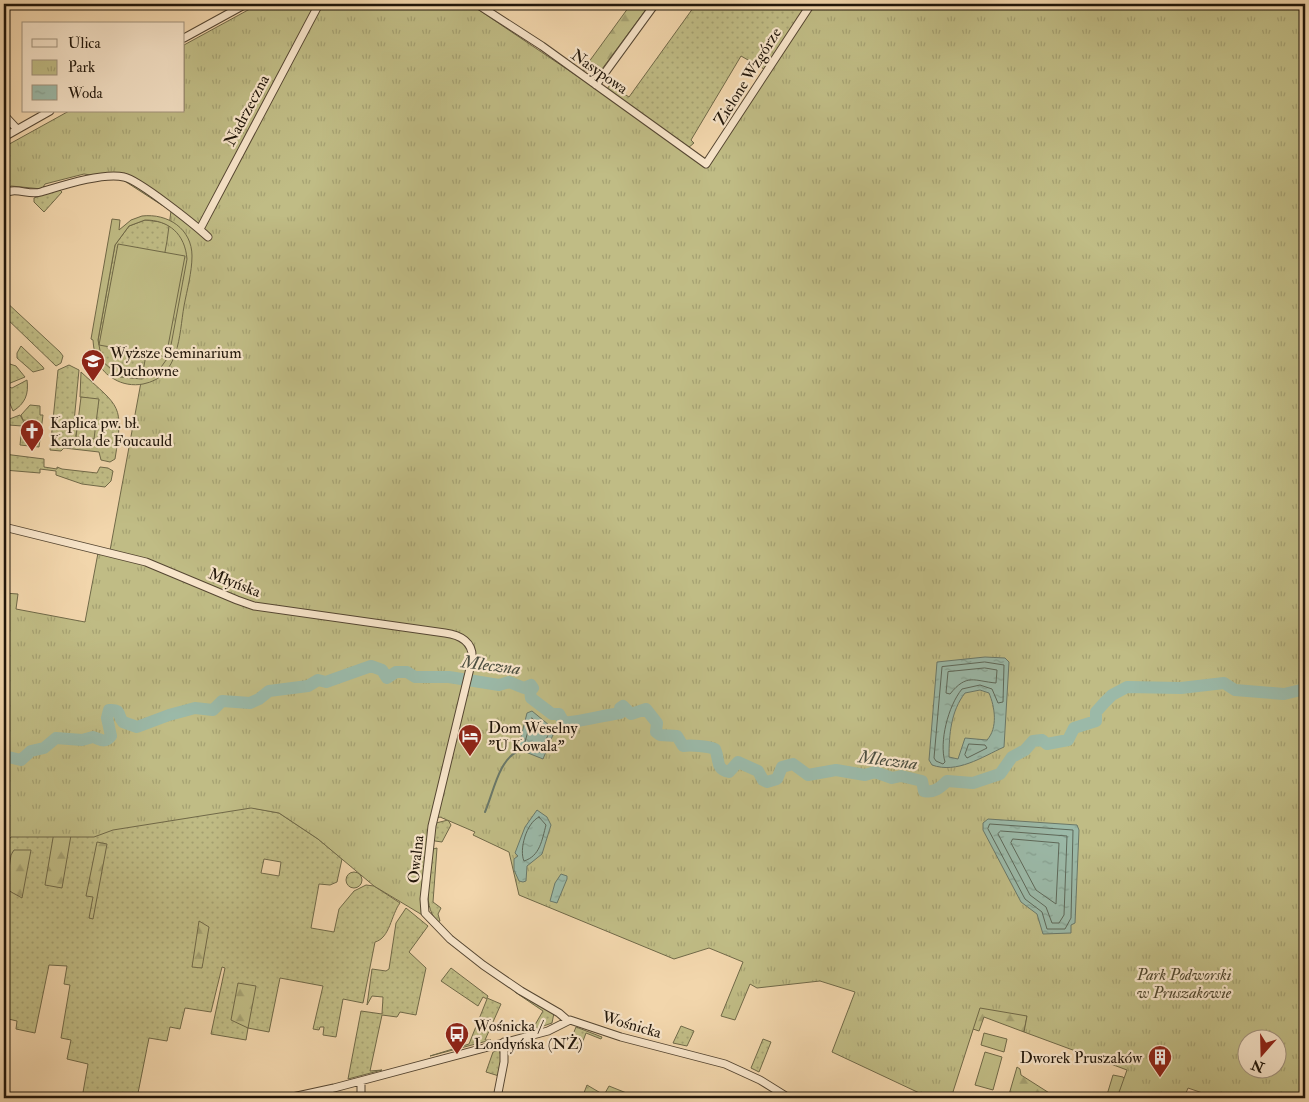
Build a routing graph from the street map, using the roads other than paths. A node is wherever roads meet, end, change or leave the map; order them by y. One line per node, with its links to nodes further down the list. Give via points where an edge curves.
1 (246, 4): 6 (street)
2 (318, 4): 14 (street, Nadrzeczna)
3 (477, 4): 7 (street, Nasypowa)
4 (655, 4): 7 (street)
5 (811, 4): 12 (street, Zielone Wzgórze)
6 (185, 37)
7 (596, 85): 12 (street, Nasypowa)
8 (48, 112): 10 (street)
9 (4, 115): 10 (street)
10 (17, 129): 11 (street)
11 (4, 137)
12 (706, 164)
13 (4, 194): 14 (street, via 14,190 40,193 56,186 123,176)
14 (200, 229): 15 (street)
15 (208, 237)
16 (4, 527): 17 (street, Młyńska, via 146,562 254,606)
17 (462, 638): 18 (street, Owalna, via 473,653 432,826 425,913 450,940 483,966)
18 (567, 1020): 19 (street, via 548,1031); 24 (street, Wośnicka, via 725,1064)
19 (504, 1042): 20 (street); 23 (street)
20 (361, 1082): 21 (street); 22 (street)
21 (288, 1098)
22 (361, 1098)
23 (497, 1098)
24 (789, 1098)

